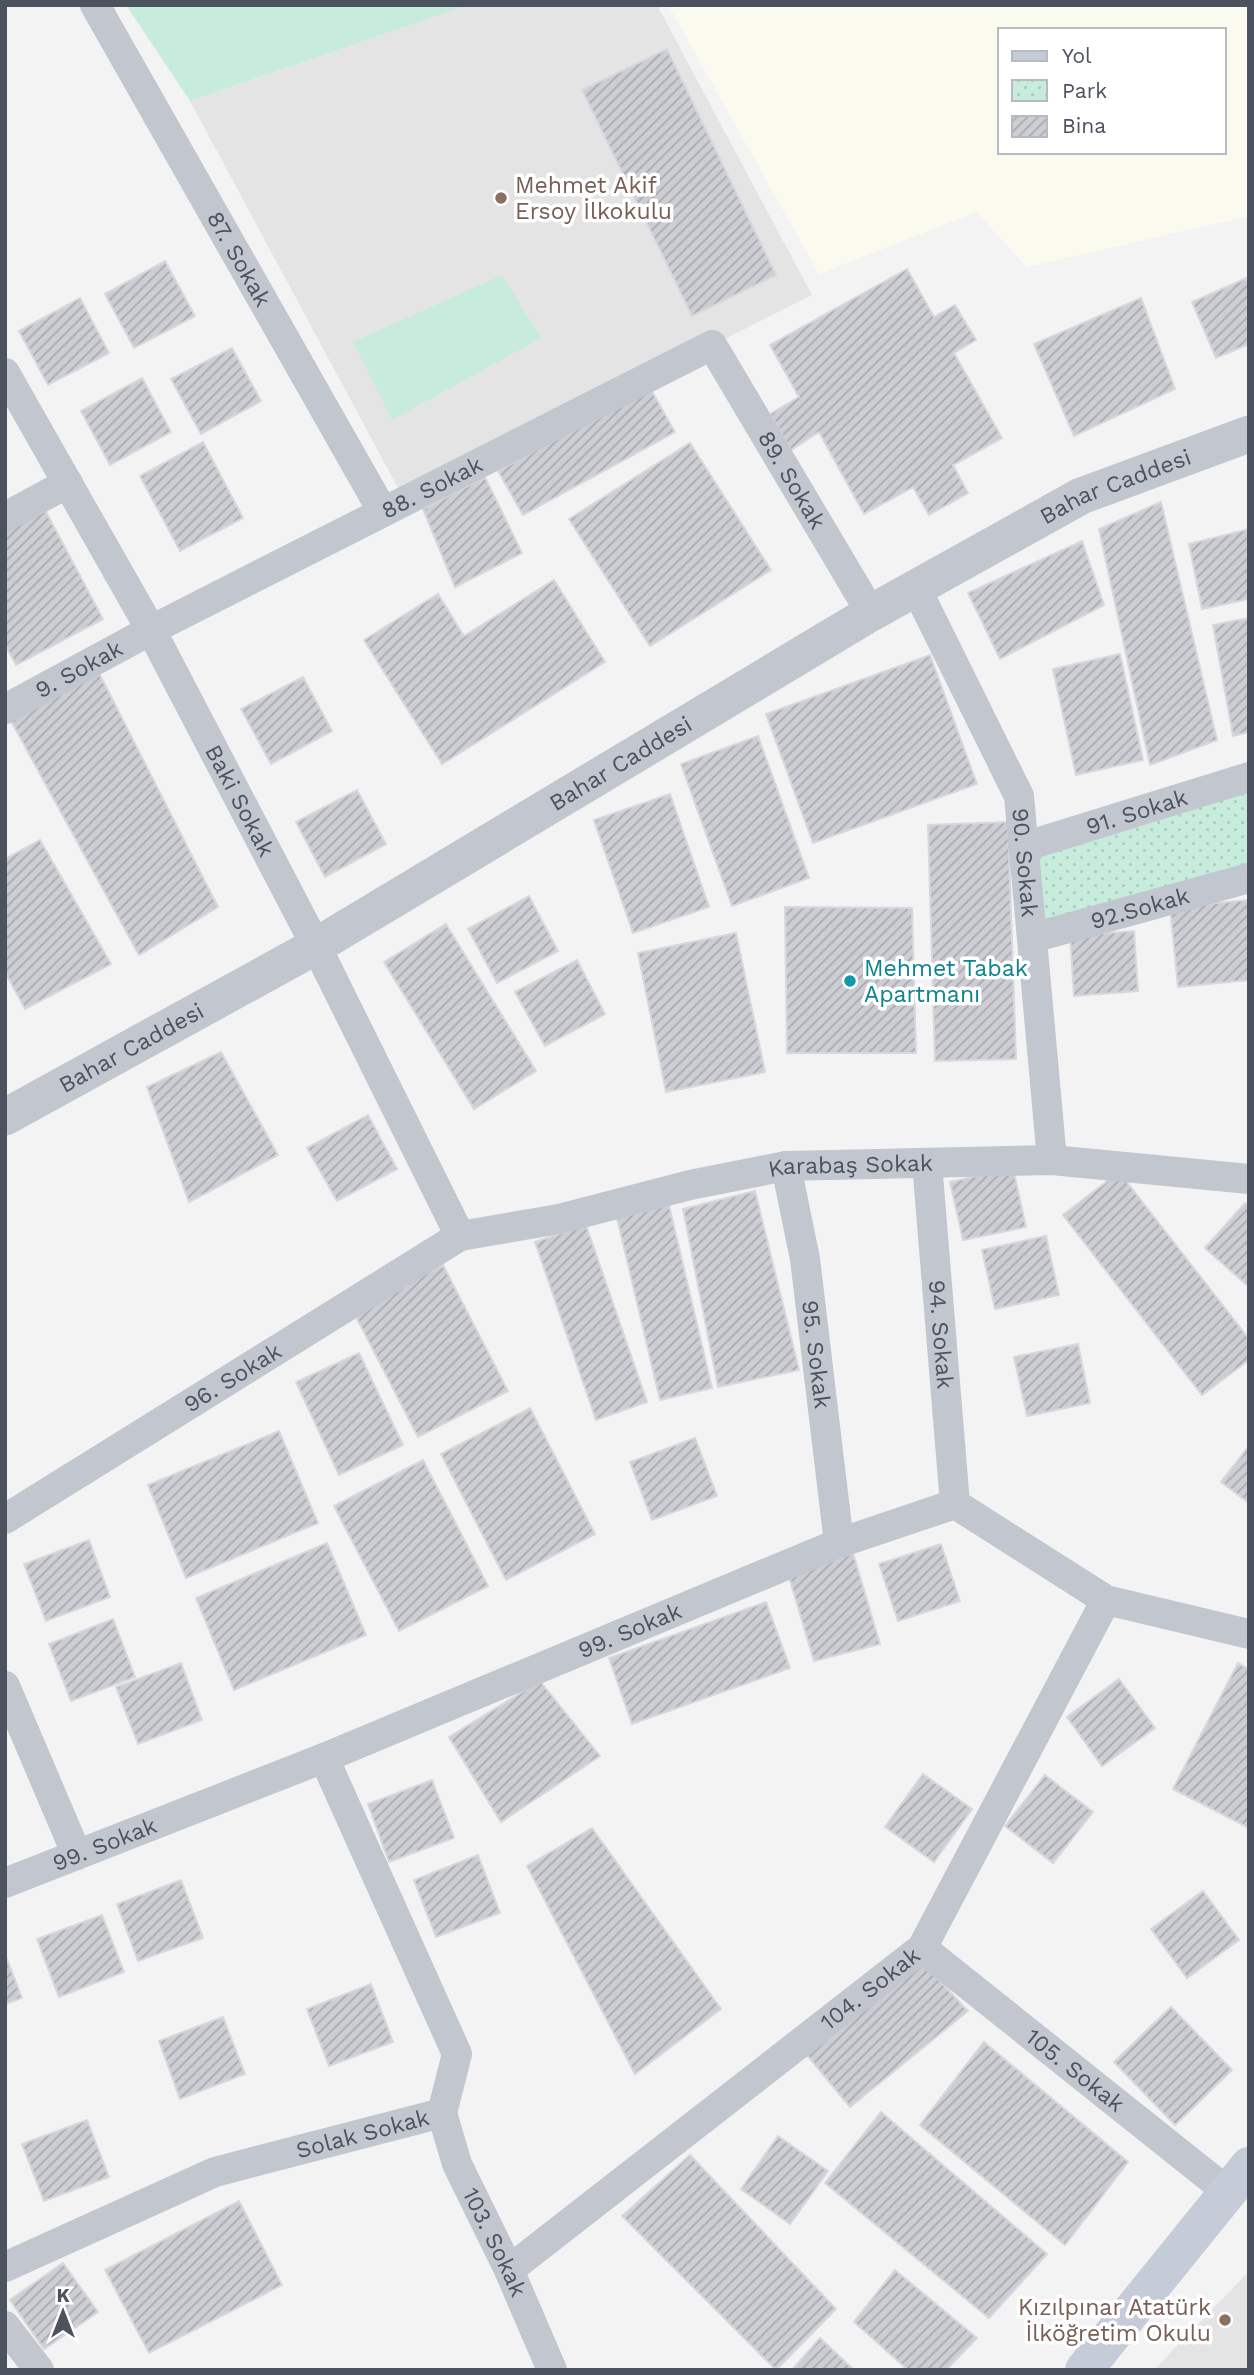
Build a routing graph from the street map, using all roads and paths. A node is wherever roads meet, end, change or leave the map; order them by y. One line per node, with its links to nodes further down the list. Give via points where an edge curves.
1 (95, 5): 6 (street, 87. Sokak)
2 (712, 345): 6 (street, 88. Sokak); 9 (street, 89. Sokak)
3 (5, 373): 5 (street, Baki Sokak)
4 (1249, 434): 8 (street, Bahar Caddesi, via 1081,496)
5 (68, 484): 7 (street); 10 (street, Baki Sokak)
6 (383, 512): 10 (street, 88. Sokak)
7 (5, 517)
8 (916, 588): 9 (street, Bahar Caddesi); 13 (street, 90. Sokak, via 1018,796)
9 (871, 613): 16 (street, Bahar Caddesi)
10 (151, 630): 11 (street, 9. Sokak); 16 (street, Baki Sokak)
11 (5, 709)
12 (1249, 777): 13 (street, 91. Sokak)
13 (1023, 847): 15 (street, 90. Sokak)
14 (1249, 878): 15 (street, 92.Sokak)
15 (1032, 939): 18 (street, 90. Sokak)
16 (316, 946): 17 (street, Bahar Caddesi); 22 (street, Baki Sokak)
17 (5, 1117)
18 (1052, 1160): 19 (street, Karabaş Sokak); 21 (street, Karabaş Sokak)
19 (927, 1163): 20 (street, Karabaş Sokak); 23 (street, 94. Sokak)
20 (786, 1166): 22 (street, Karabaş Sokak); 25 (street, 95. Sokak, via 805,1259)
21 (1249, 1179)
22 (460, 1237): 24 (street, 96. Sokak)
23 (956, 1504): 25 (street, 99. Sokak); 26 (street)
24 (5, 1519)
25 (839, 1544): 29 (street, 99. Sokak)
26 (1106, 1600): 27 (street); 32 (street, 104. Sokak)
27 (1249, 1634)
28 (5, 1686): 30 (street)
29 (324, 1758): 30 (street, 99. Sokak); 33 (street, Solak Sokak, via 457,2054)
30 (77, 1855): 31 (street, 99. Sokak)
31 (5, 1883)
32 (922, 1948): 34 (street, 105. Sokak); 36 (street, 104. Sokak)
33 (442, 2113): 35 (street, Solak Sokak, via 215,2172); 36 (street, 103. Sokak, via 457,2164)
34 (1238, 2179): 38 (main road)
35 (5, 2267)
36 (509, 2270): 40 (street, 103. Sokak)
37 (5, 2326): 39 (street)
38 (1085, 2369)
39 (39, 2370)
40 (552, 2370)

